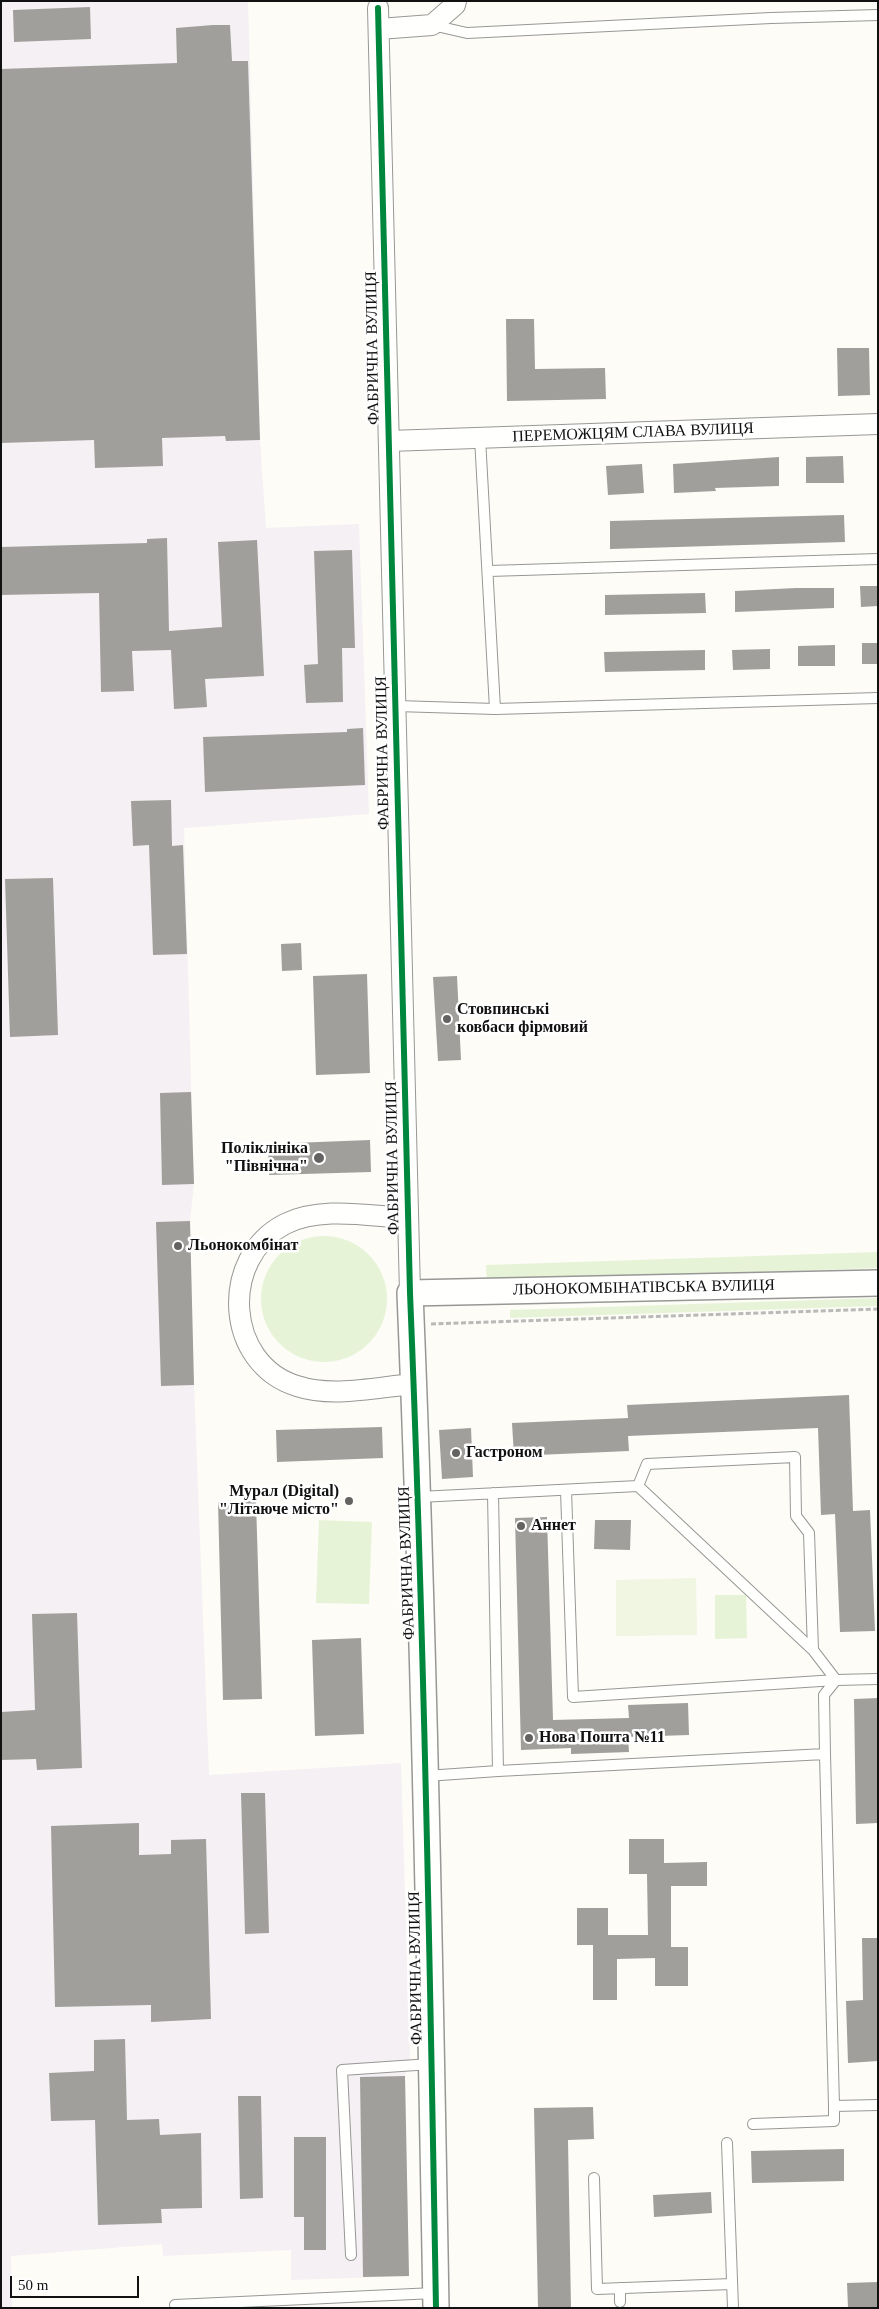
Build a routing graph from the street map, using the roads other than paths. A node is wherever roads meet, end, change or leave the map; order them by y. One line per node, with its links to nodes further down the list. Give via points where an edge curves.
1 (456, 1): 4 (street)
2 (378, 8): 5 (street, ФАБРИЧНА ВУЛИЦЯ)
3 (878, 15): 4 (lane, via 467,33)
4 (432, 25): 5 (street)
5 (379, 29): 8 (street, ФАБРИЧНА ВУЛИЦЯ)
6 (878, 424): 7 (street, ПЕРЕМОЖЦЯМ СЛАВА ВУЛИЦЯ)
7 (480, 438): 8 (street, ПЕРЕМОЖЦЯМ СЛАВА ВУЛИЦЯ); 10 (lane)
8 (389, 441): 12 (street, ФАБРИЧНА ВУЛИЦЯ)
9 (878, 559): 10 (lane)
10 (489, 571): 13 (lane)
11 (878, 698): 13 (lane)
12 (396, 706): 13 (lane); 14 (street, ФАБРИЧНА ВУЛИЦЯ)
13 (495, 709)
14 (408, 1218): 16 (street, ФАБРИЧНА ВУЛИЦЯ); 17 (street, via 327,1214 283,1225 250,1257 239,1286 238,1302 242,1332 258,1359 281,1379 295,1386 325,1391)
15 (878, 1283): 16 (street, ЛЬОНОКОМБІНАТІВСЬКА ВУЛИЦЯ)
16 (410, 1293): 17 (street, ФАБРИЧНА ВУЛИЦЯ)
17 (414, 1384): 21 (street, ФАБРИЧНА ВУЛИЦЯ)
18 (638, 1486): 19 (lane); 22 (lane); 22 (lane, via 647,1464 795,1457 796,1516 808,1533)
19 (566, 1490): 20 (lane); 24 (lane, via 572,1697)
20 (494, 1493): 21 (lane); 26 (lane)
21 (419, 1497): 27 (street, ФАБРИЧНА ВУЛИЦЯ)
22 (813, 1650): 24 (lane)
23 (878, 1679): 24 (lane)
24 (836, 1680): 25 (lane, via 824,1695)
25 (825, 1754): 26 (lane); 30 (lane)
26 (498, 1771): 27 (lane)
27 (426, 1776): 28 (street, ФАБРИЧНА ВУЛИЦЯ)
28 (431, 2064): 34 (lane, via 342,2070); 37 (street, ФАБРИЧНА ВУЛИЦЯ)
29 (878, 2105): 30 (lane)
30 (834, 2106): 31 (lane, via 834,2121)
31 (753, 2124)
32 (727, 2144): 35 (lane)
33 (594, 2178): 36 (lane, via 596,2289)
34 (351, 2255)
35 (732, 2284): 36 (lane); 40 (lane)
36 (620, 2288): 38 (lane)
37 (436, 2300): 39 (lane)
38 (620, 2302)
39 (175, 2305)
40 (733, 2308)

